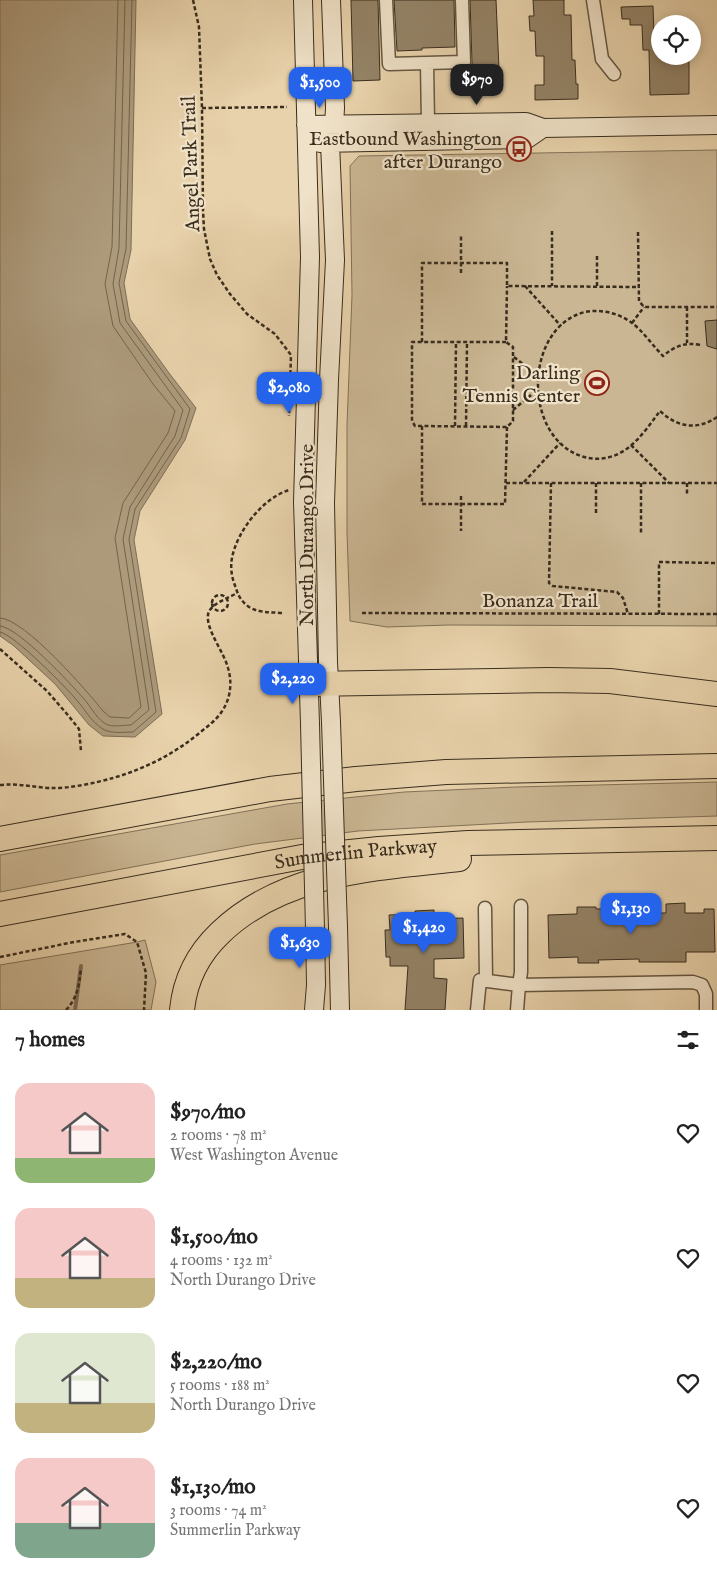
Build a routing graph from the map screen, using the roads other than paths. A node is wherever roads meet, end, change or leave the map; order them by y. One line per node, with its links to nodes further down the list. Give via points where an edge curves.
1 (303, 0): 9 (main road, North Durango Drive)
2 (332, 0): 10 (main road, North Durango Drive)
3 (386, 0): 6 (street, via 389,64)
4 (462, 0): 6 (street, via 464,62)
5 (593, 0): 7 (street, via 602,59)
6 (427, 63): 8 (street)
7 (614, 74)
8 (428, 123): 10 (main road); 12 (main road, via 526,122)
9 (306, 125): 10 (main road); 14 (main road, North Durango Drive)
10 (334, 125): 13 (main road, North Durango Drive)
11 (717, 125): 12 (main road)
12 (543, 128): 13 (main road, via 528,139)
13 (330, 142): 14 (main road); 15 (main road, North Durango Drive, via 336,260)
14 (307, 143): 15 (main road, North Durango Drive, via 310,257 303,502)
15 (319, 684): 16 (highway, via 593,681); 27 (main road, North Durango Drive, bridge, via 310,724); 28 (main road, North Durango Drive, bridge, via 331,722)
16 (717, 694)
17 (717, 766): 19 (highway, via 446,772 356,779 270,789)
18 (717, 838): 20 (highway, Summerlin Parkway)
19 (0, 839)
20 (655, 839): 23 (highway, Summerlin Parkway, via 468,843 322,855); 26 (highway, via 380,867 301,885 246,912 214,938 192,970)
21 (521, 906): 25 (street)
22 (485, 908): 24 (street)
23 (0, 914)
24 (486, 981): 25 (street); 29 (street, via 480,980)
25 (519, 985): 30 (street); 31 (street, via 693,982 702,985 706,994)
26 (182, 1010)
27 (314, 1010)
28 (340, 1010)
29 (477, 1010)
30 (517, 1010)
31 (706, 1010)

